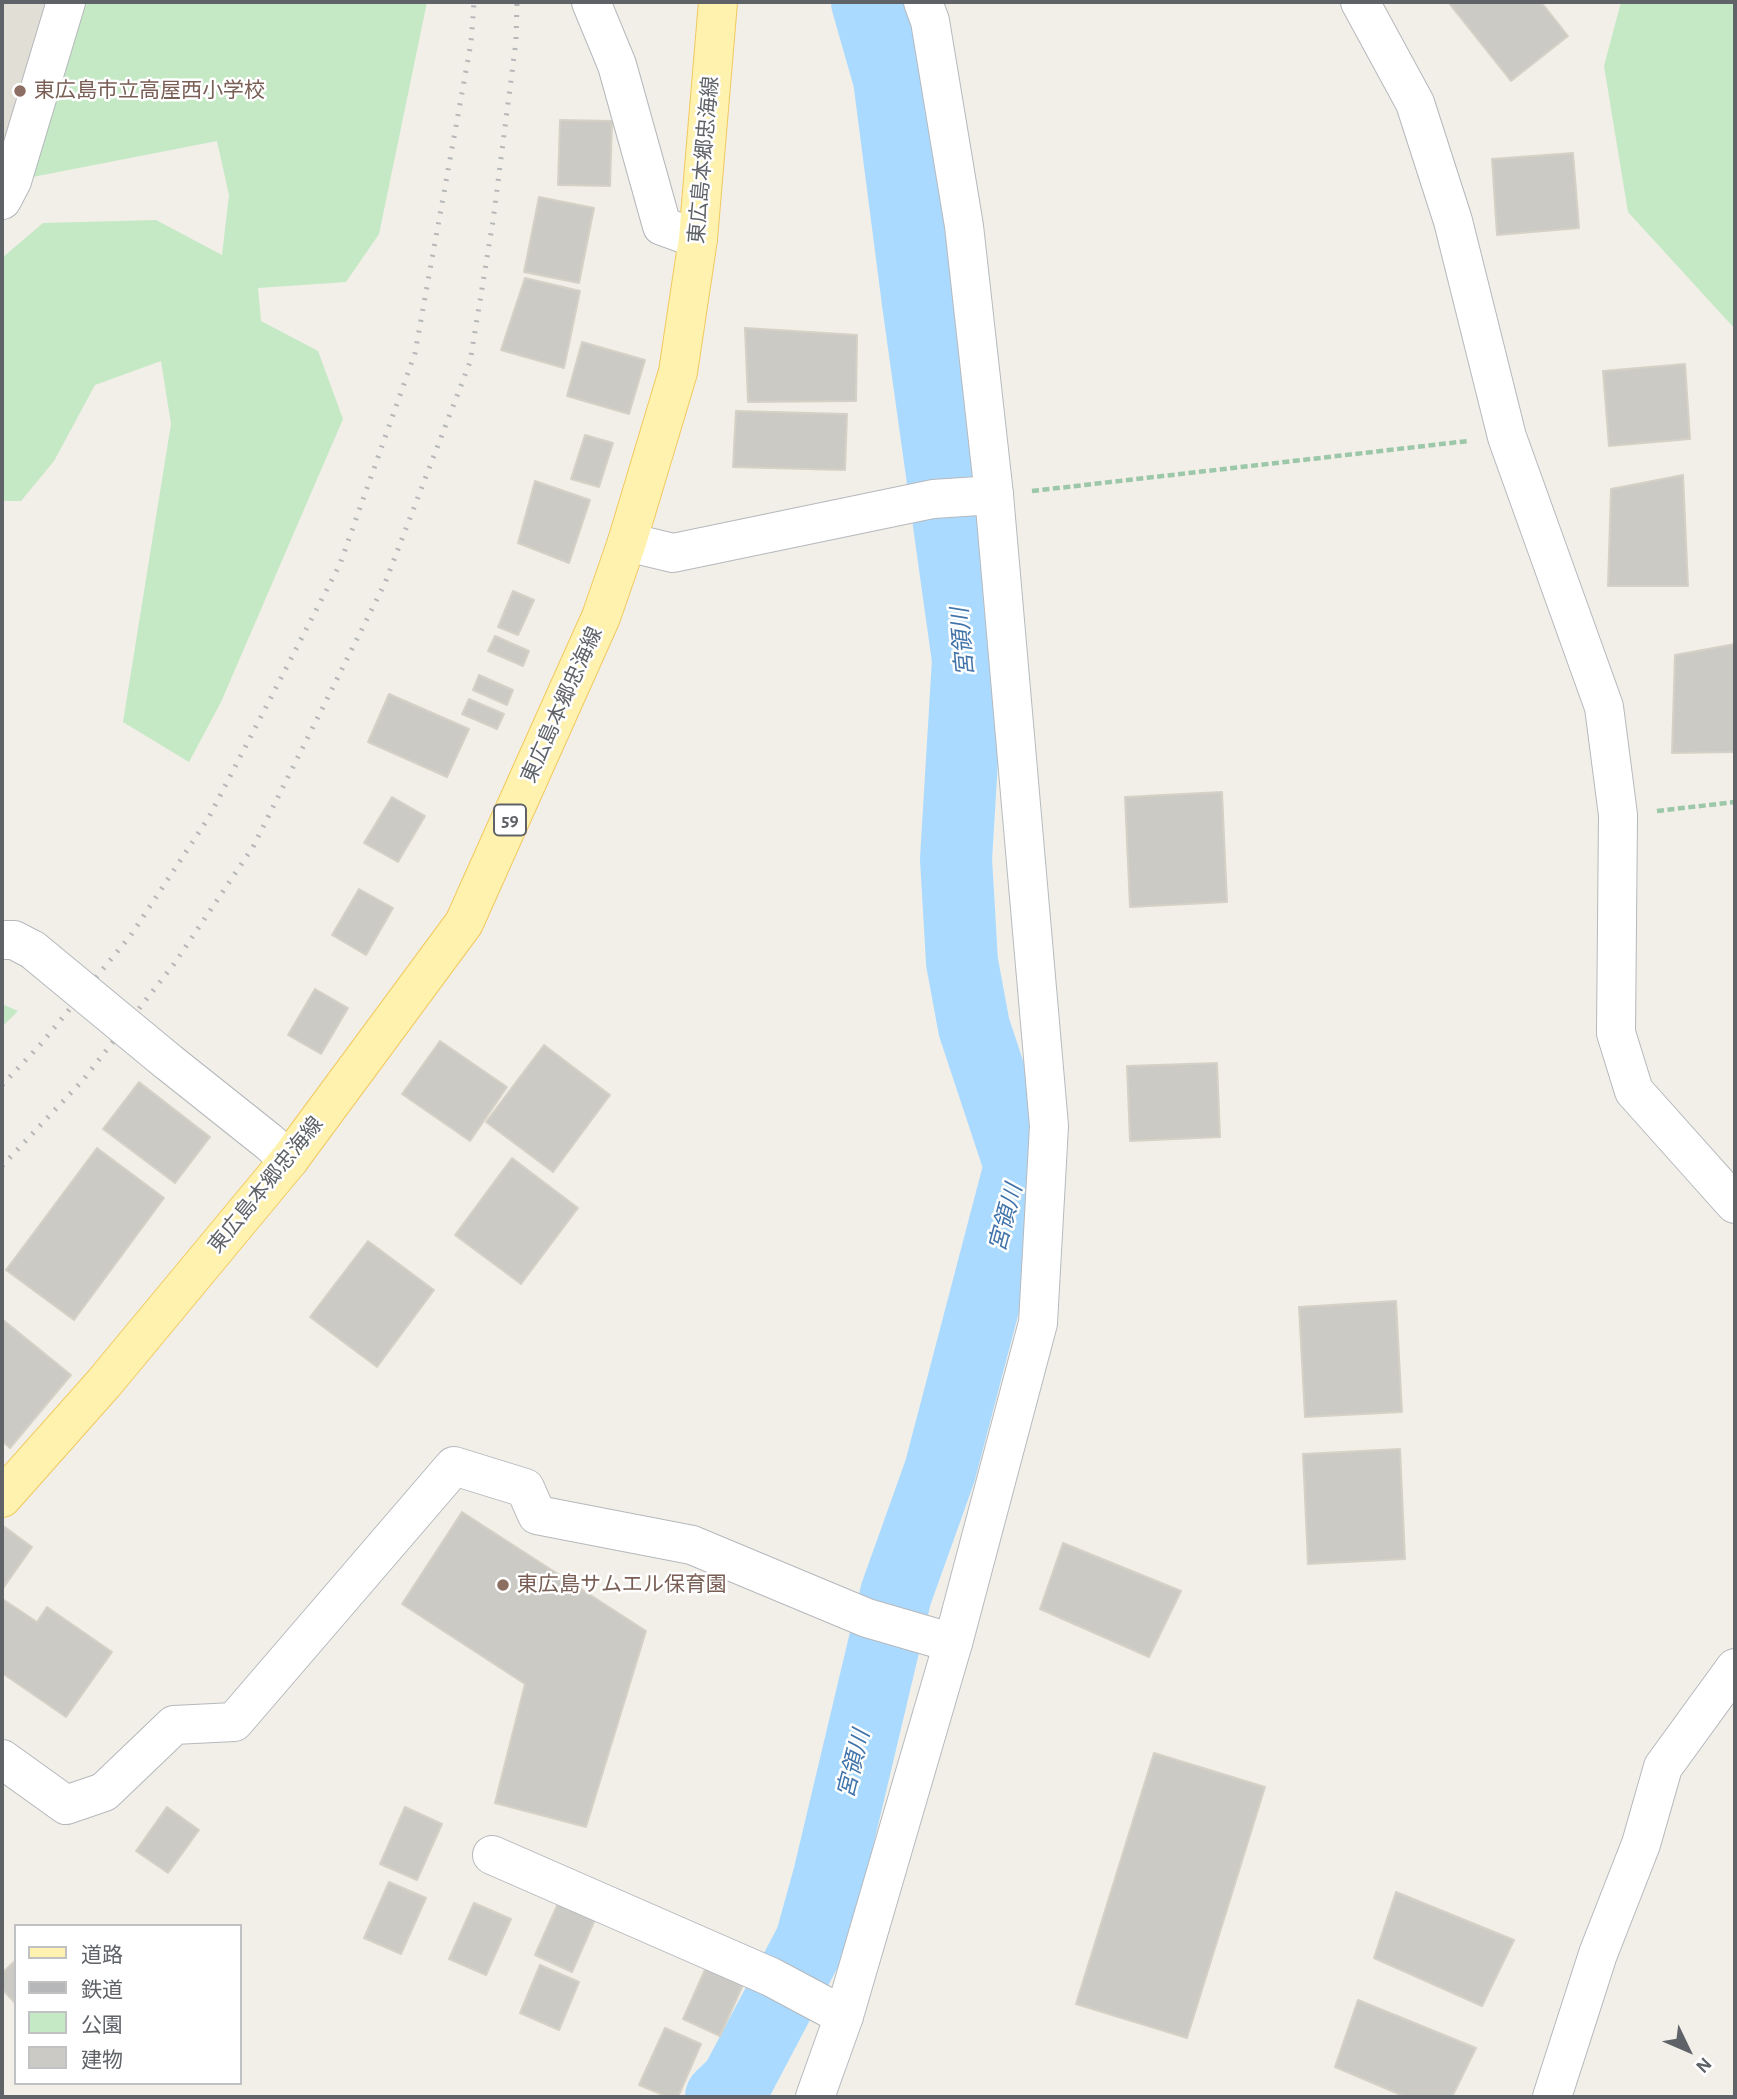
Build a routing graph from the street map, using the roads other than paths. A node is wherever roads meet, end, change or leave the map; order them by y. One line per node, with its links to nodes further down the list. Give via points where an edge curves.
1 (66, 2): 6 (street, via 12,181)
2 (591, 2): 7 (street, via 617,65 662,226)
3 (718, 2): 7 (main road, 東広島本郷忠海線 / 59)
4 (923, 2): 8 (street, via 964,226)
5 (1360, 2): 12 (street, via 1415,103 1453,221 1507,437 1604,707 1618,815 1616,1033 1634,1091)
6 (2, 200)
7 (698, 239): 9 (main road, 東広島本郷忠海線 / 59, via 678,372)
8 (963, 497): 9 (street, via 673,553); 14 (street, via 1048,1126 1038,1323)
9 (626, 542): 11 (main road, 東広島本郷忠海線 / 59, via 601,617 464,923)
10 (17, 945): 11 (street, bridge)
11 (289, 1160): 13 (main road, 東広島本郷忠海線 / 59)
12 (1735, 1204)
13 (2, 1499)
14 (935, 1638): 16 (street, via 867,1618 692,1545 537,1515 525,1488 454,1466 234,1722 174,1725 104,1792 66,1805); 18 (street)
15 (1735, 1668): 20 (street, via 1662,1767 1641,1843 1598,1954)
16 (2, 1759)
17 (492, 1855): 18 (street, via 771,1977)
18 (844, 2016): 19 (street)
19 (815, 2097)
20 (1552, 2097)

